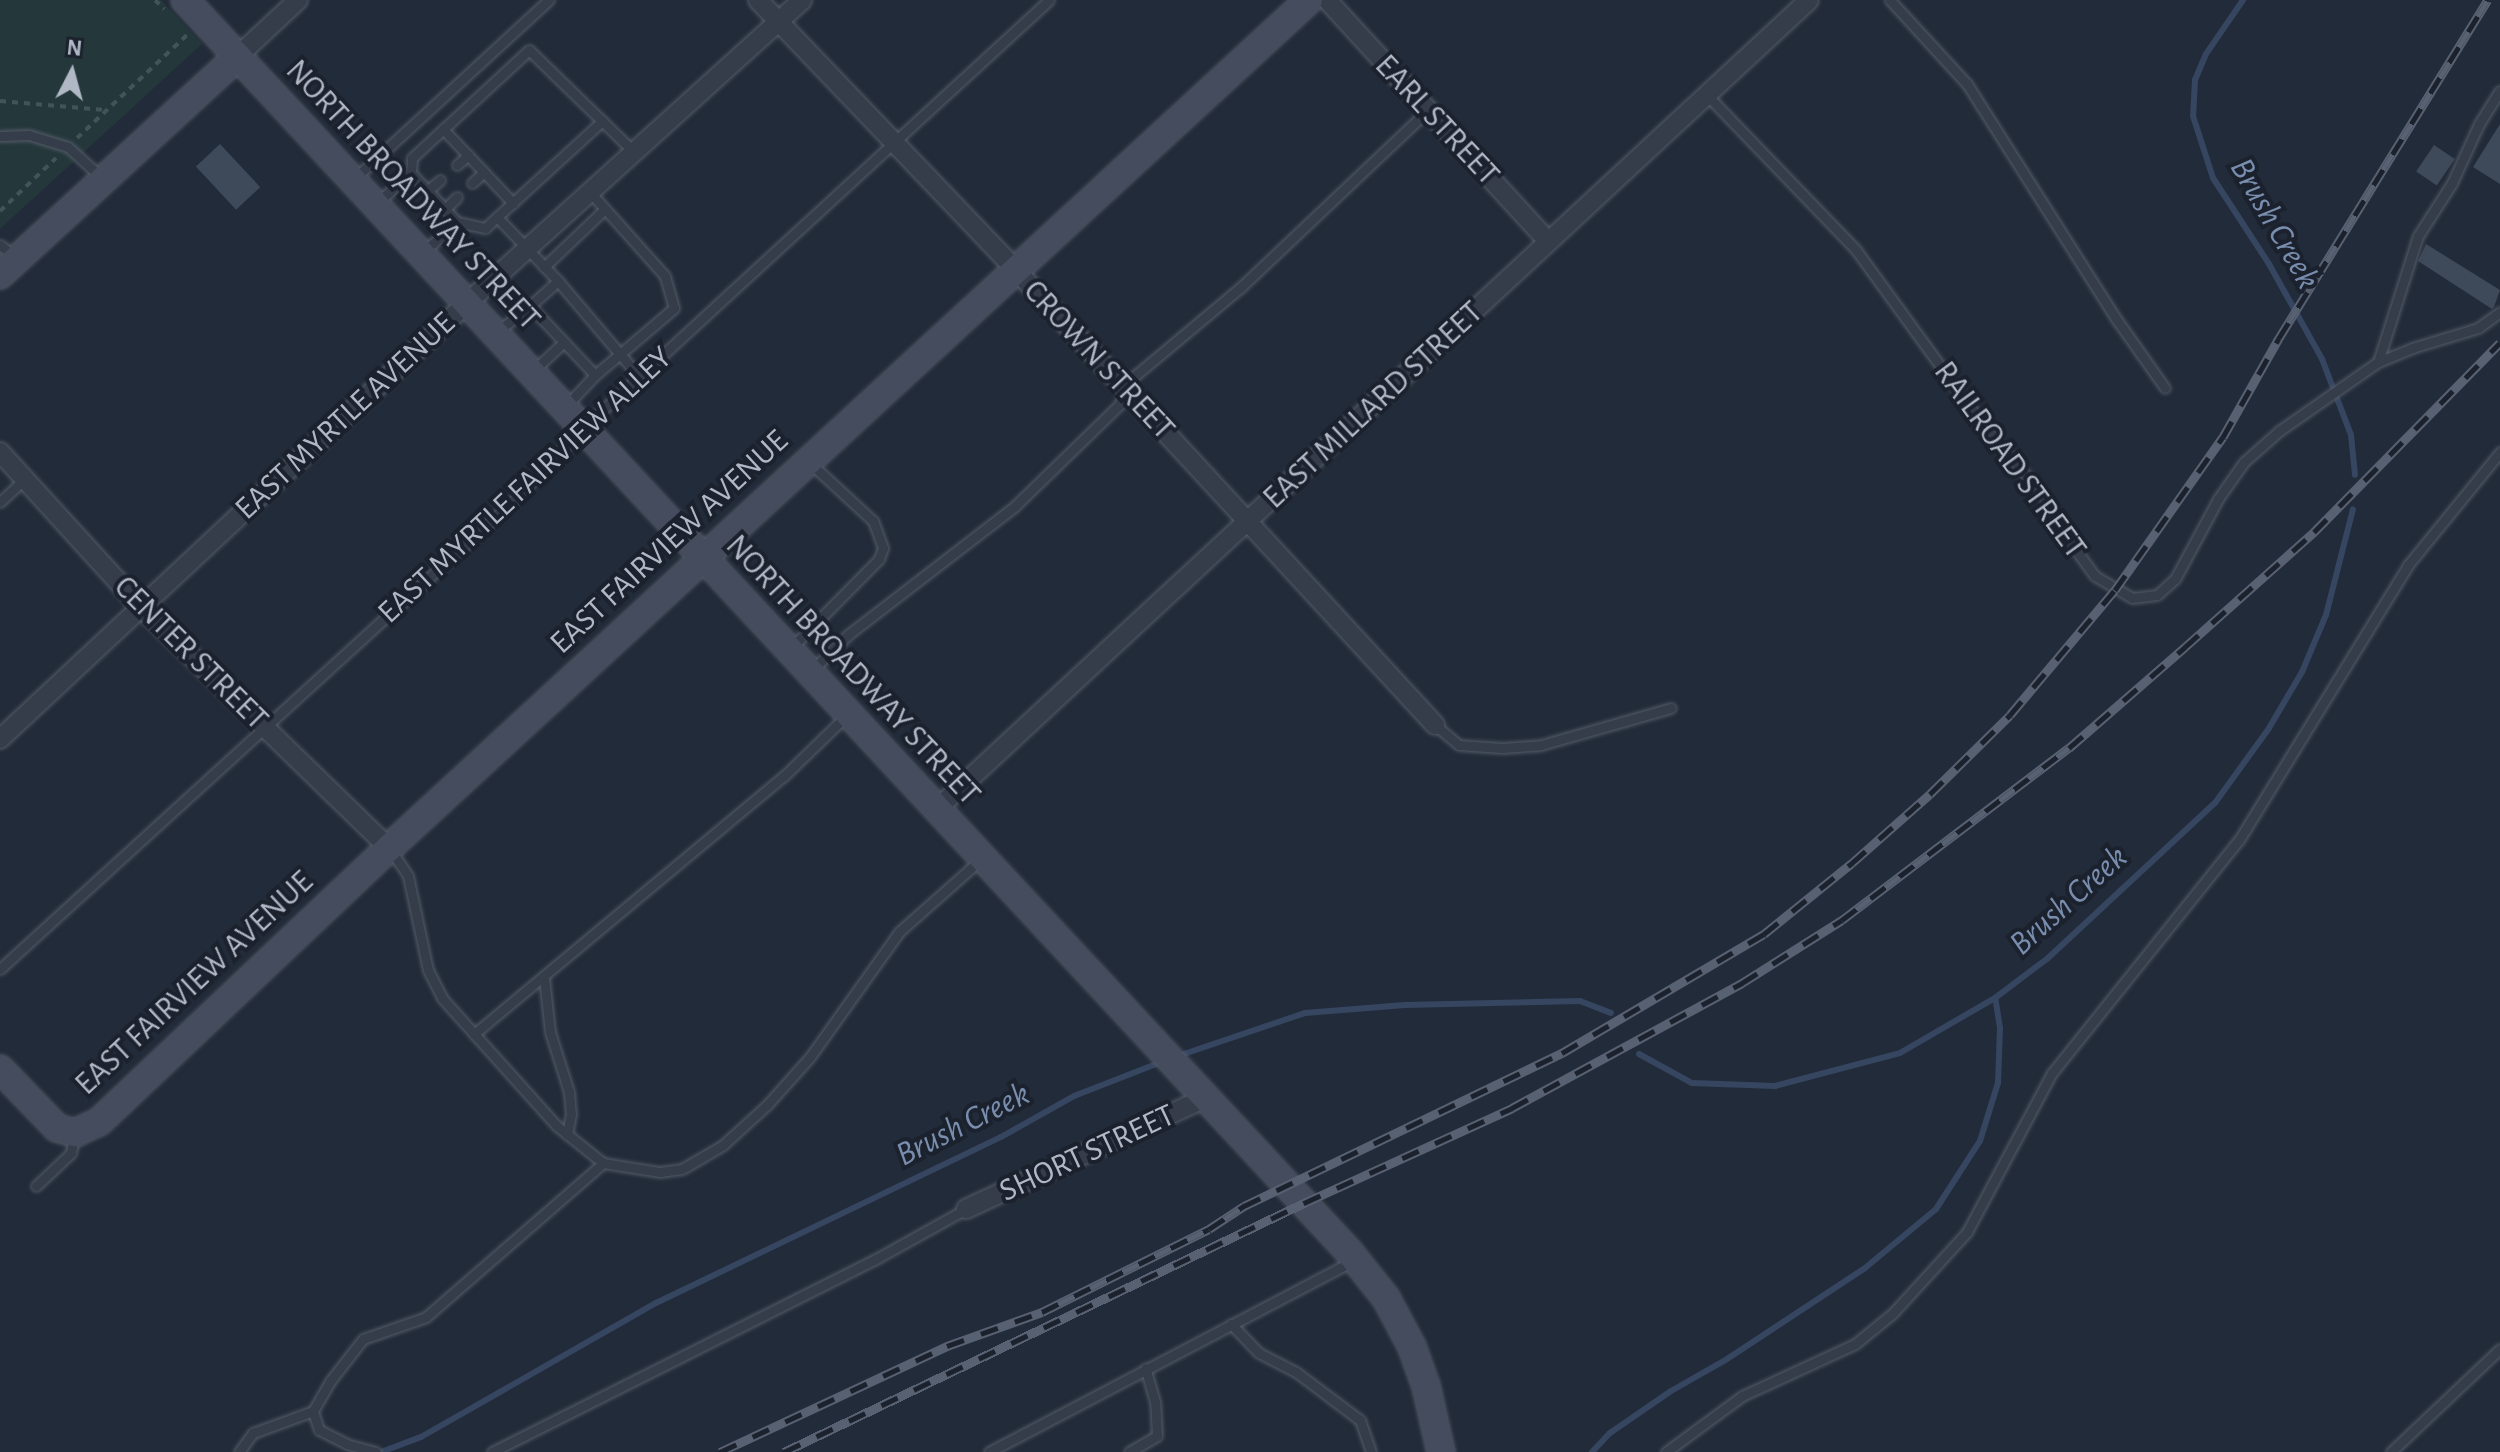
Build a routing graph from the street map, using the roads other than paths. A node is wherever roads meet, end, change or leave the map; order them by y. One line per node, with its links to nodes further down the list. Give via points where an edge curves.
1 (185, 0): 12 (street, NORTH BROADWAY STREET)
2 (298, 0): 12 (street)
3 (549, 0): 27 (lane)
4 (758, 0): 11 (street, CROWN STREET)
5 (802, 0): 11 (street, EAST MYRTLE AVENUE)
6 (1049, 0): 19 (lane, EAST MYRTLE FAIRVIEW ALLEY)
7 (1309, 0): 43 (street, EAST FAIRVIEW AVENUE)
8 (1327, 0): 15 (street, EARL STREET)
9 (1809, 0): 14 (street, EAST MILLARD STREET)
10 (1890, 0): 55 (lane, via 1967,84)
11 (778, 22): 19 (street, CROWN STREET); 20 (street, EAST MYRTLE AVENUE)
12 (238, 56): 25 (street); 27 (street, NORTH BROADWAY STREET)
13 (2500, 91): 51 (lane, via 2418,236)
14 (1707, 95): 38 (street, EAST MILLARD STREET); 51 (lane, RAILROAD STREET, via 1856,250 1983,425 2042,494 2095,576 2132,598 2157,595 2175,579 2244,462)
15 (1428, 110): 38 (street, EARL STREET); 56 (lane)
16 (602, 121): 17 (lane, via 529,50); 20 (lane); 32 (lane)
17 (443, 129): 21 (lane); 24 (lane, via 412,158)
18 (0, 136): 25 (lane, via 29,135 68,147)
19 (895, 143): 43 (street, CROWN STREET); 54 (lane, EAST MYRTLE FAIRVIEW ALLEY)
20 (634, 152): 30 (street, EAST MYRTLE AVENUE)
21 (468, 155): 22 (lane); 23 (lane)
22 (457, 165)
23 (484, 172): 28 (lane); 32 (lane)
24 (411, 173): 29 (lane); 33 (lane)
25 (104, 180): 41 (street)
26 (440, 180): 29 (lane)
27 (352, 181): 33 (street, NORTH BROADWAY STREET)
28 (472, 183)
29 (427, 191): 34 (lane)
30 (590, 192): 35 (lane); 39 (street, EAST MYRTLE AVENUE)
31 (457, 197): 34 (lane)
32 (513, 203): 36 (lane)
33 (375, 204): 40 (street, NORTH BROADWAY STREET)
34 (445, 209): 37 (lane)
35 (605, 209): 42 (lane); 50 (lane, via 665,276 674,308)
36 (497, 217): 37 (lane, via 485,228); 39 (lane)
37 (457, 222): 40 (lane)
38 (1548, 241): 64 (street, EAST MILLARD STREET)
39 (527, 249): 42 (lane); 45 (street, EAST MYRTLE AVENUE)
40 (421, 255): 45 (street, NORTH BROADWAY STREET)
41 (6, 260)
42 (544, 267): 44 (lane)
43 (1015, 269): 56 (street, CROWN STREET); 61 (street, EAST FAIRVIEW AVENUE)
44 (558, 281): 46 (lane); 50 (lane)
45 (466, 304): 48 (street, NORTH BROADWAY STREET); 66 (street, EAST MYRTLE AVENUE)
46 (530, 306): 48 (lane); 49 (lane)
47 (2500, 312): 51 (lane, RAILROAD STREET, via 2478,328)
48 (494, 334): 52 (street, NORTH BROADWAY STREET)
49 (564, 342): 52 (lane); 53 (lane)
50 (620, 354): 53 (lane); 54 (lane)
51 (2378, 362)
52 (531, 374): 57 (street, NORTH BROADWAY STREET)
53 (595, 375): 57 (lane)
54 (639, 377): 58 (lane, EAST MYRTLE FAIRVIEW ALLEY)
55 (2165, 388)
56 (1125, 389): 64 (street, CROWN STREET); 68 (lane, via 1119,405 1015,506 849,634)
57 (564, 409): 58 (street, NORTH BROADWAY STREET)
58 (582, 429): 65 (street, NORTH BROADWAY STREET); 71 (lane, EAST MYRTLE FAIRVIEW ALLEY, via 512,502)
59 (0, 452): 62 (street, CENTER STREET)
60 (2500, 452): 99 (lane, via 2408,565 2239,840 2052,1073 1967,1232 1893,1313 1855,1344 1742,1396)
61 (807, 461): 65 (street, EAST FAIRVIEW AVENUE); 67 (lane, via 873,521 883,548 879,559)
62 (25, 479): 63 (lane); 66 (street, CENTER STREET)
63 (0, 502)
64 (1248, 523): 72 (street, CROWN STREET); 74 (street, EAST MILLARD STREET)
65 (702, 558): 67 (street, NORTH BROADWAY STREET); 75 (street, EAST FAIRVIEW AVENUE)
66 (140, 606): 71 (street, CENTER STREET); 73 (street, EAST MYRTLE AVENUE)
67 (789, 650): 68 (street, NORTH BROADWAY STREET)
68 (809, 672): 70 (street, NORTH BROADWAY STREET)
69 (1671, 708): 72 (lane, via 1541,745 1502,748 1459,745)
70 (848, 714): 74 (street, NORTH BROADWAY STREET); 78 (lane, via 784,776)
71 (263, 725): 75 (street, CENTER STREET); 77 (lane, EAST MYRTLE FAIRVIEW ALLEY)
72 (1435, 725)
73 (0, 739)
74 (937, 809): 76 (street, NORTH BROADWAY STREET)
75 (389, 848): 79 (lane, via 408,876 428,970 442,998); 82 (street, EAST FAIRVIEW AVENUE, via 99,1122)
76 (983, 858): 81 (street, NORTH BROADWAY STREET); 84 (lane, via 899,932 810,1057 723,1145 682,1169 660,1172)
77 (0, 969)
78 (544, 977): 79 (lane); 83 (lane, via 550,1032 569,1092)
79 (474, 1034): 83 (lane)
80 (0, 1069): 82 (street, via 47,1121)
81 (1199, 1089): 86 (street, SHORT STREET); 87 (street, NORTH BROADWAY STREET)
82 (75, 1133): 85 (lane, via 71,1153)
83 (567, 1135): 84 (lane)
84 (603, 1163): 91 (lane, via 426,1317 363,1339)
85 (36, 1186)
86 (966, 1209): 94 (lane)
87 (1355, 1260): 88 (lane); 98 (street, NORTH BROADWAY STREET, via 1386,1298 1412,1347)
88 (1231, 1324): 90 (lane); 97 (lane, via 1259,1353 1296,1372 1360,1420)
89 (2500, 1349): 100 (lane)
90 (1145, 1368): 95 (lane); 96 (lane, via 1157,1436)
91 (313, 1411): 92 (lane, via 253,1433); 93 (lane, via 319,1430)
92 (239, 1452)
93 (376, 1452)
94 (492, 1452)
95 (989, 1452)
96 (1129, 1452)
97 (1371, 1452)
98 (1441, 1452)
99 (1666, 1452)
100 (2391, 1452)

